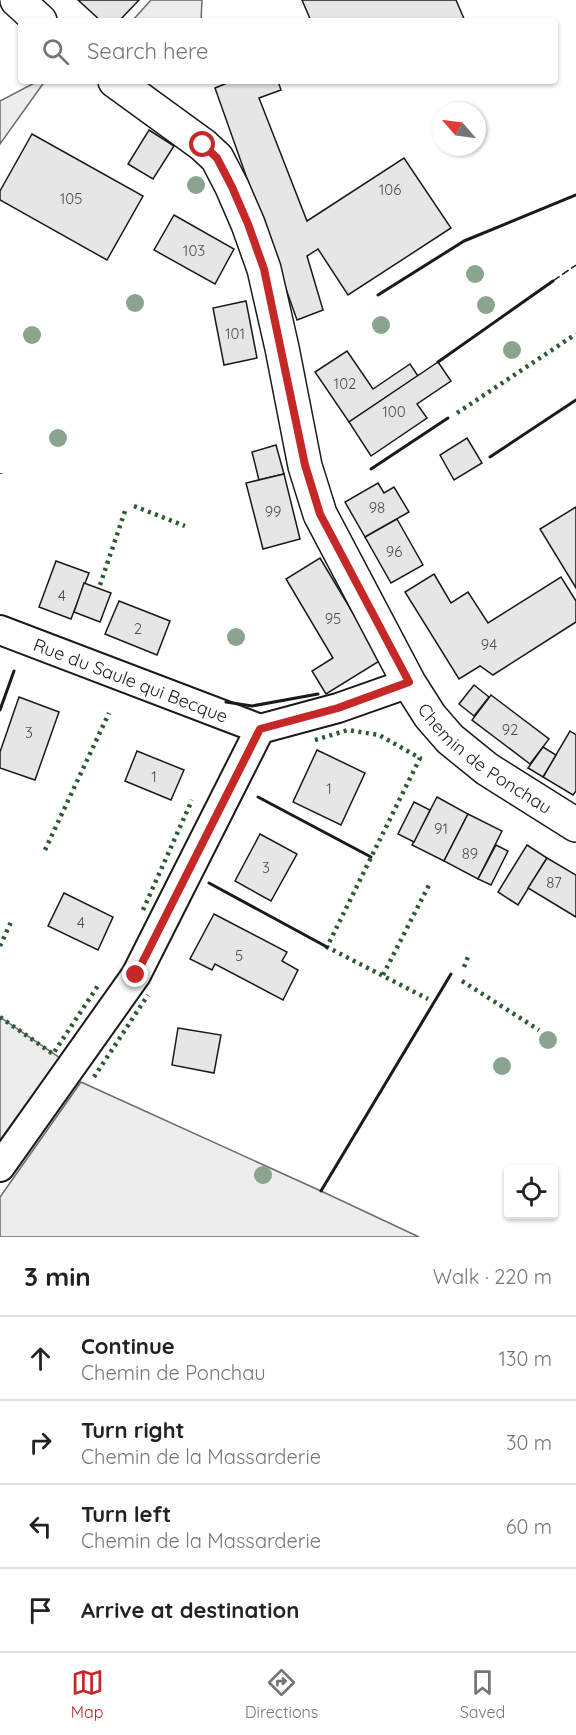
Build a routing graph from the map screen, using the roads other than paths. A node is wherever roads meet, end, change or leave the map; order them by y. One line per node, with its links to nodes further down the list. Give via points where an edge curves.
1 (17, 0): 2 (street)
2 (37, 18)
3 (119, 84): 5 (street, Chemin de Ponchau, via 203,145 217,158 232,187 264,269 305,465 320,514)
4 (0, 630): 6 (street, Rue du Saule qui Becque)
5 (409, 682): 6 (street, via 338,708); 7 (street, Chemin de Ponchau, via 450,739 488,769)
6 (260, 729): 8 (street, via 136,975)
7 (576, 825)
8 (0, 1167)

